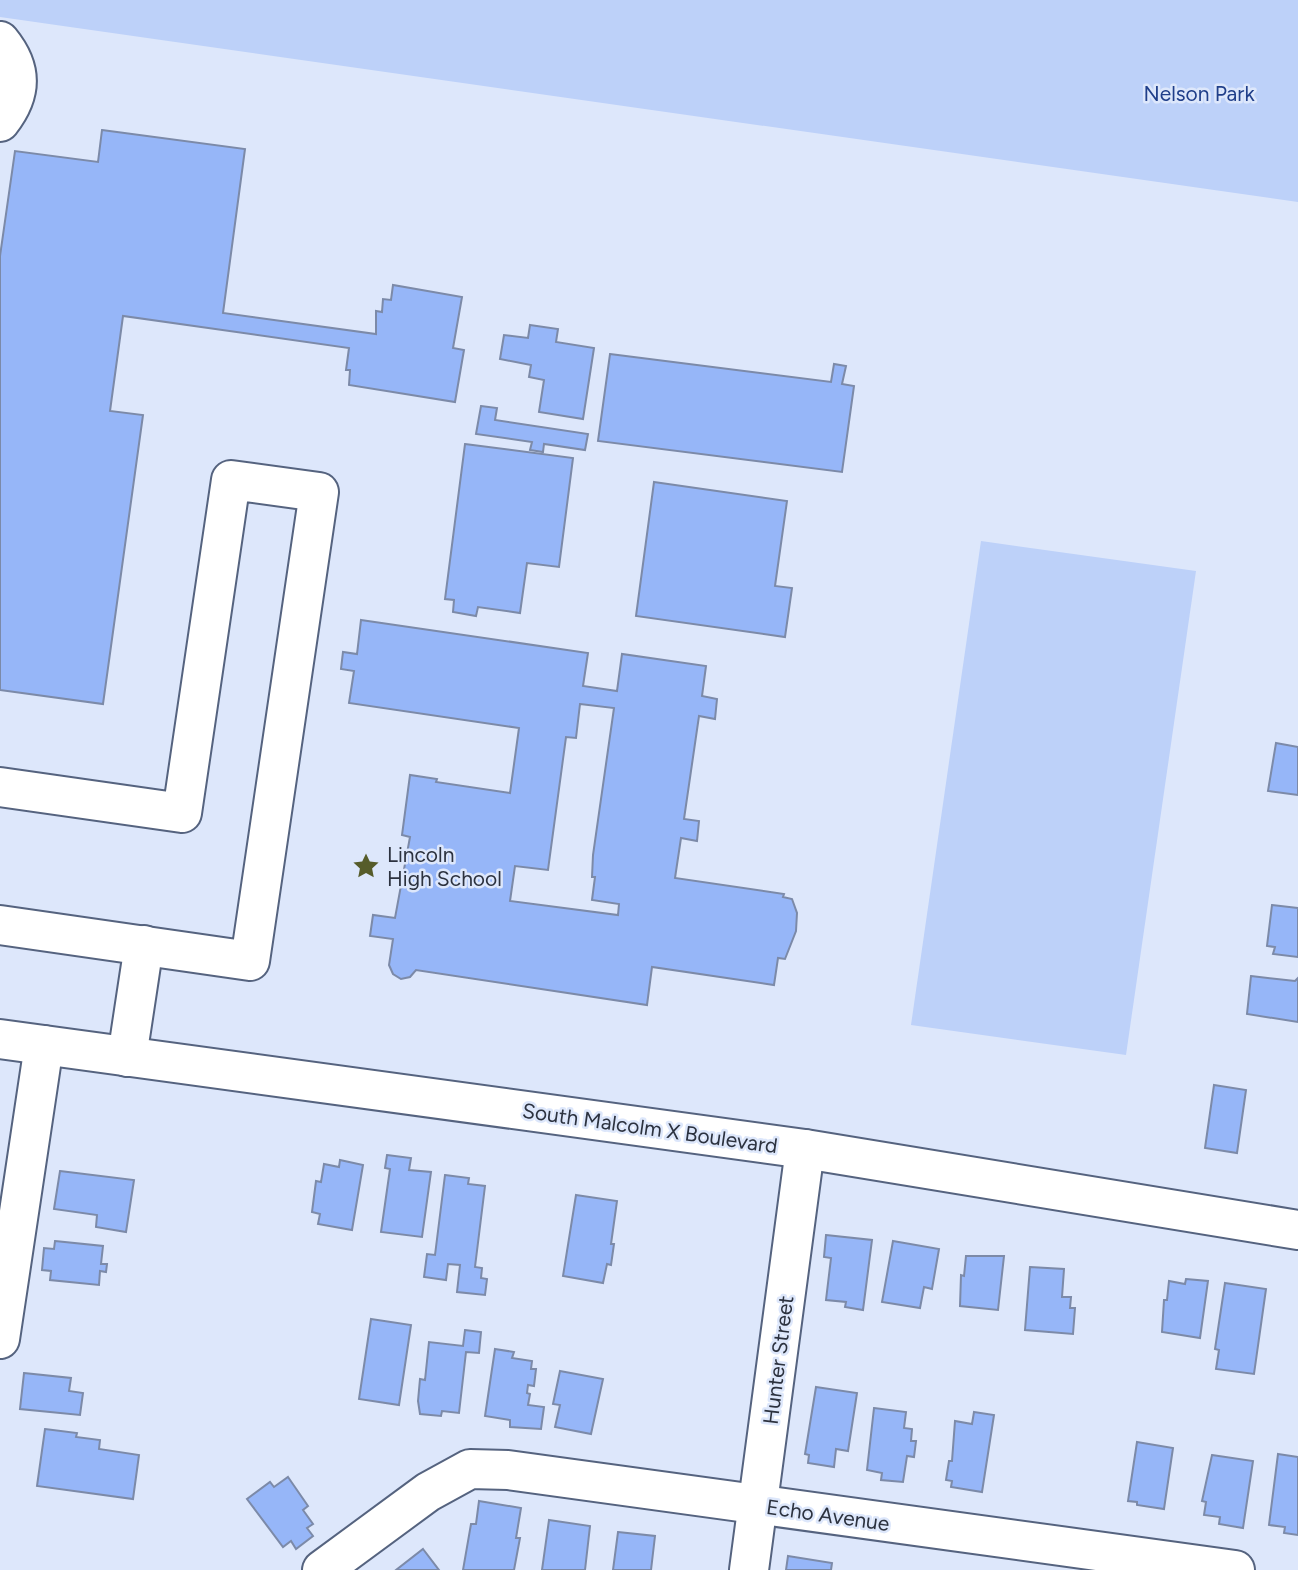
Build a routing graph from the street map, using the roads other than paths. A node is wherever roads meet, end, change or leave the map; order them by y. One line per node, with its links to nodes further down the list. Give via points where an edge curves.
1 (0, 41): 2 (street, via 17,71 17,91)
2 (0, 122)
3 (0, 787): 5 (street, via 181,813 231,480 319,492 250,961)
4 (0, 925): 5 (street)
5 (144, 945): 8 (street)
6 (0, 1038): 7 (street, South Malcolm X Boulevard)
7 (44, 1045): 8 (street, South Malcolm X Boulevard); 11 (street)
8 (127, 1057): 9 (street, South Malcolm X Boulevard)
9 (805, 1149): 10 (street, South Malcolm X Boulevard); 12 (street, Hunter Street)
10 (1298, 1230)
11 (0, 1339)
12 (759, 1506): 13 (street, Echo Avenue, via 508,1470 470,1469 428,1492); 14 (street, Hunter Street); 15 (street, Echo Avenue)
13 (323, 1570)
14 (749, 1570)
15 (1235, 1570)

